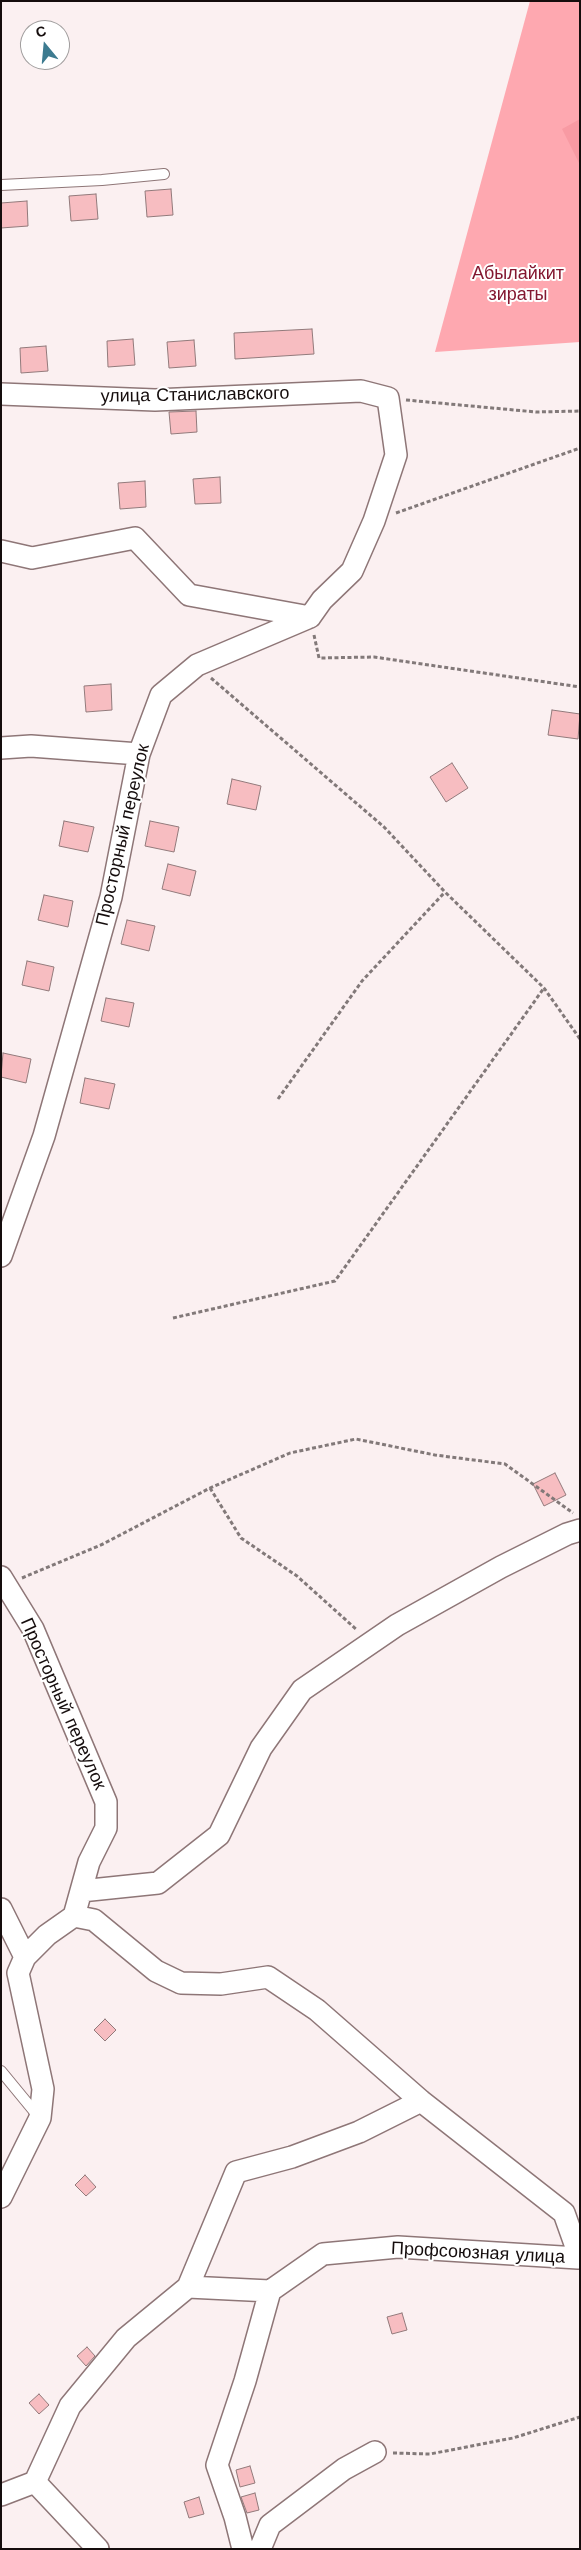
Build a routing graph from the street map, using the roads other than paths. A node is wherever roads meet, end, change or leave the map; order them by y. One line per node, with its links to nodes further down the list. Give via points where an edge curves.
1 (164, 174): 2 (lane)
2 (1, 185)
3 (1, 394): 4 (street, улица Станиславского, via 155,400 361,391)
4 (388, 398): 6 (street, Просторный переулок, via 396,455 374,521 352,570)
5 (1, 551): 6 (street, via 32,558 135,538 189,595)
6 (310, 616): 8 (street, Просторный переулок, via 197,665 161,696)
7 (1, 748): 8 (street, via 31,746)
8 (139, 754): 9 (street, Просторный переулок, via 111,897 44,1136)
9 (1, 1256)
10 (580, 1530): 12 (street, via 501,1567 397,1625 302,1690 262,1748 219,1835 158,1883)
11 (3, 1581): 12 (street, Просторный переулок, via 33,1629 106,1802 106,1828)
12 (80, 1891): 14 (street)
13 (1, 1909): 15 (street)
14 (74, 1916): 15 (street, via 46,1935); 17 (street, Профсоюзная улица, via 94,1920 156,1971 180,1983 221,1984 268,1977 317,2010)
15 (25, 1957): 18 (street, via 18,1973 43,2089)
16 (1, 2070): 18 (lane)
17 (421, 2101): 20 (street, Профсоюзная улица, via 564,2213); 21 (street, via 360,2132 292,2157 236,2172)
18 (40, 2118): 19 (street)
19 (1, 2197)
20 (579, 2258): 22 (street, Профсоюзная улица, via 398,2247 323,2254)
21 (188, 2287): 22 (street); 24 (street, via 126,2338 70,2406)
22 (270, 2291): 27 (street, via 217,2465)
23 (375, 2452): 28 (street, via 344,2469 270,2525)
24 (36, 2482): 25 (street); 26 (street)
25 (1, 2495)
26 (98, 2549)
27 (243, 2549)
28 (260, 2549)

